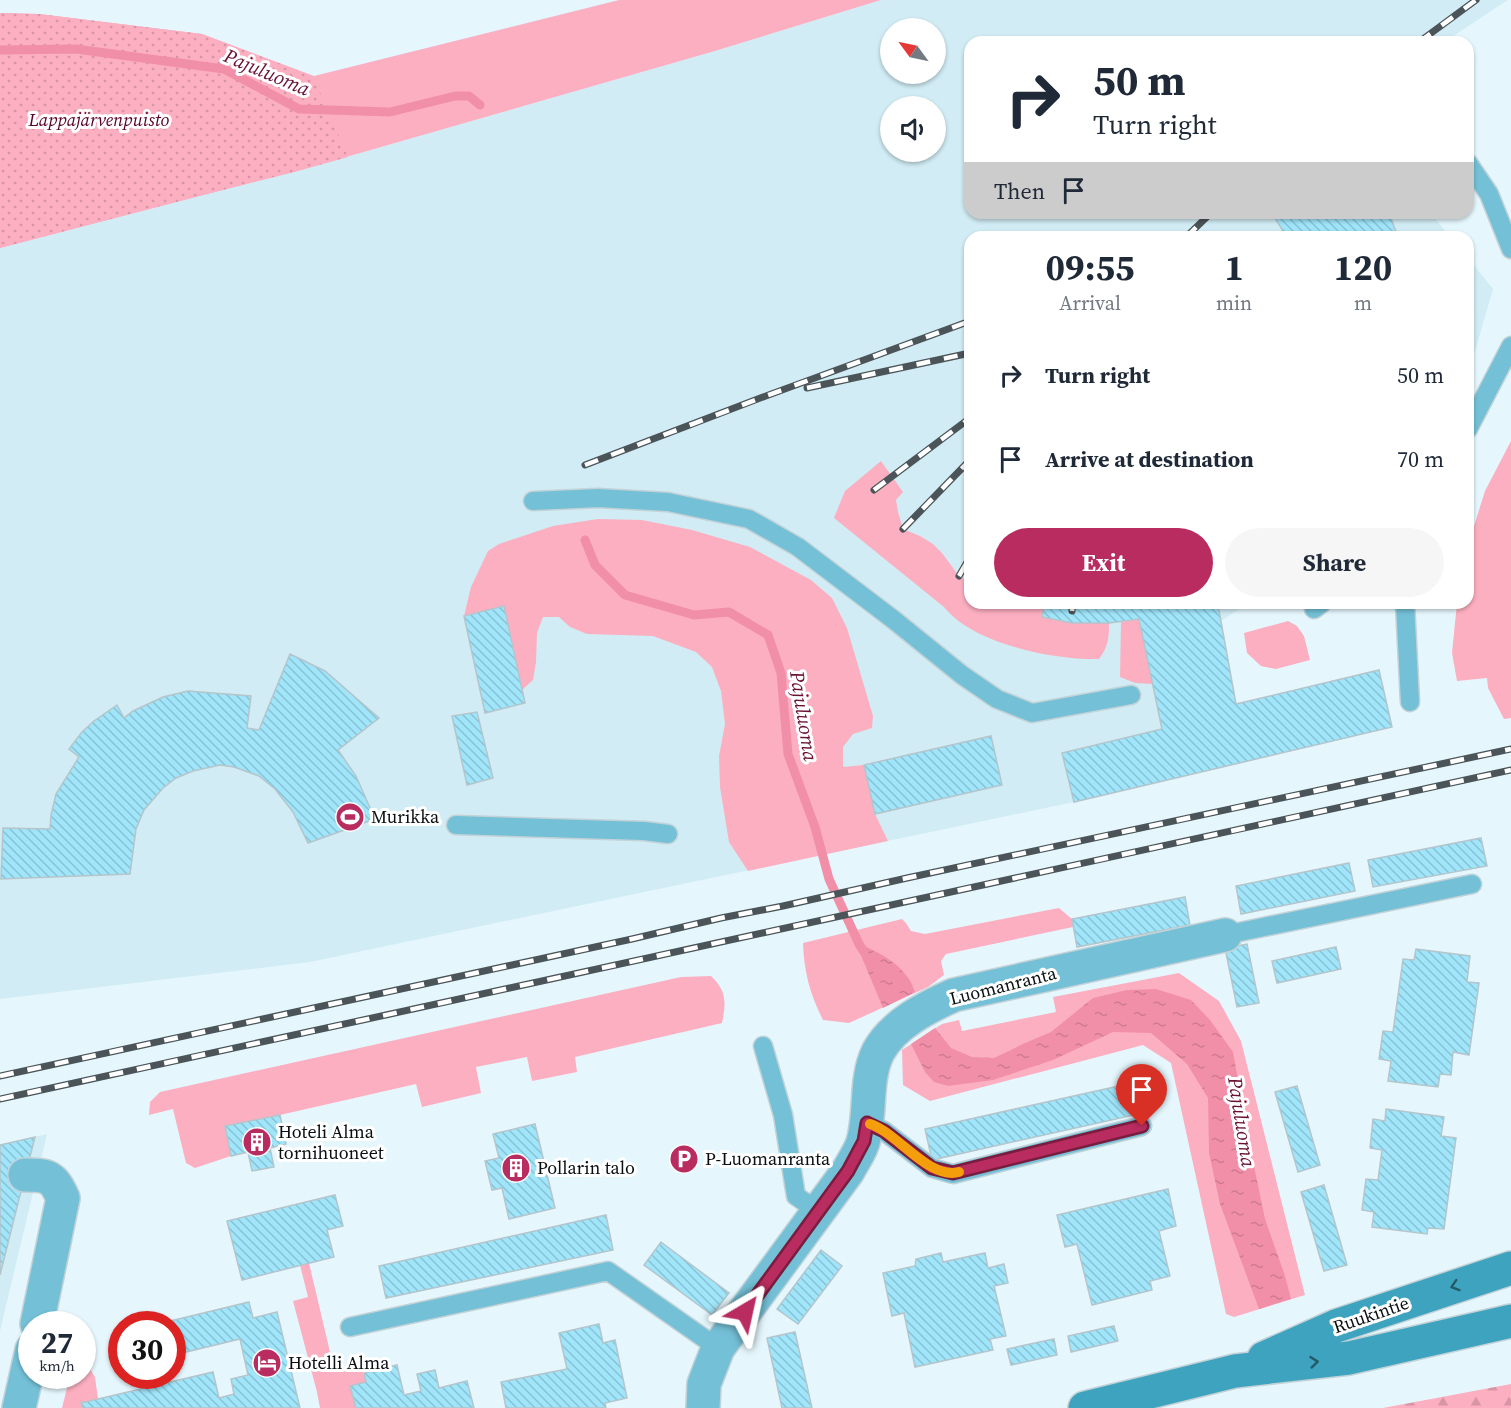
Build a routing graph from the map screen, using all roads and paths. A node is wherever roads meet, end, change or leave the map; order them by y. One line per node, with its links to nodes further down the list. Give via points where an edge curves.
1 (1474, 172): 2 (lane, via 1489,194)
2 (1511, 249)
3 (1511, 346): 4 (lane)
4 (1474, 417)
5 (533, 501): 7 (lane, via 598,498 668,502 749,519 798,547 997,699 1032,713)
6 (1405, 609): 8 (lane)
7 (1131, 695)
8 (1410, 702)
9 (456, 825): 10 (lane)
10 (668, 834)
11 (1472, 884): 12 (lane)
12 (1225, 935): 14 (street, Luomanranta, via 954,995 930,1006 895,1030 878,1052 871,1076)
13 (763, 1046): 17 (lane, via 783,1115 796,1196)
14 (867, 1123): 15 (lane, via 884,1131 932,1168 953,1173); 17 (street, Luomanranta, via 864,1141 848,1171)
15 (1142, 1126)
16 (25, 1175): 19 (street, via 44,1175 56,1184 63,1198)
17 (819, 1212): 22 (street, Luomanranta)
18 (1511, 1268): 23 (main road, Ruukintie, one-way to 23, via 1336,1326)
19 (40, 1311)
20 (1511, 1321): 23 (main road, Ruukintie, one-way to 20, via 1349,1359)
21 (350, 1327): 22 (lane, via 608,1271)
22 (718, 1348): 26 (street, Luomanranta, via 704,1384)
23 (1235, 1371): 27 (main road, Ruukintie)
24 (23, 1389): 25 (street)
25 (19, 1408)
26 (703, 1408)
27 (1085, 1408)

